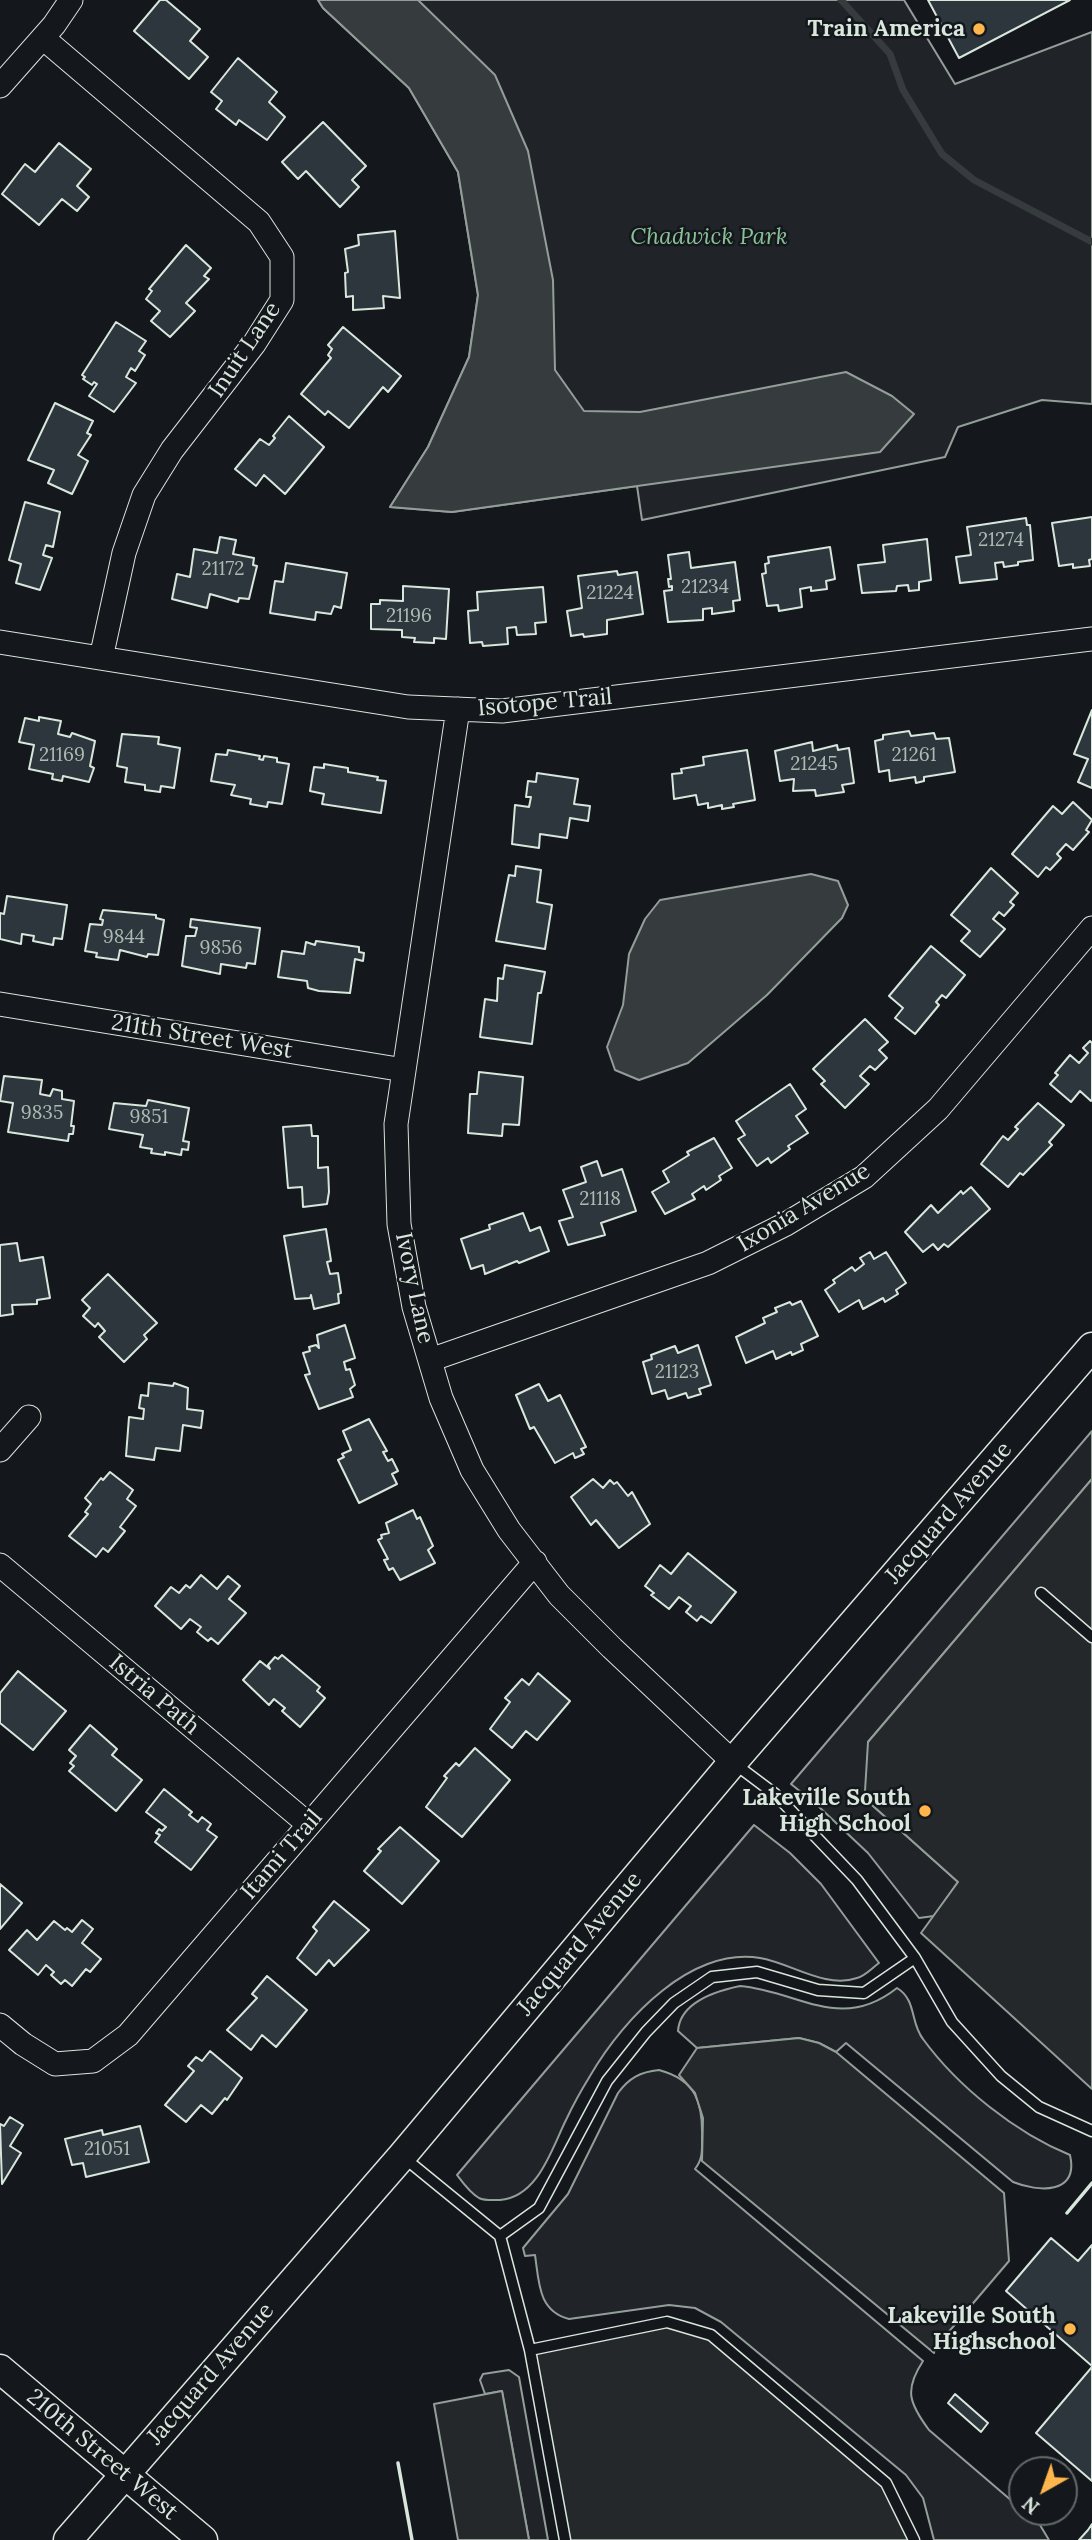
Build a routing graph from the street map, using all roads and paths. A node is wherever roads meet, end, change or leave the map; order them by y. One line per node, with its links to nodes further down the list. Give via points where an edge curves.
1 (71, 0): 2 (street)
2 (43, 38): 3 (street); 6 (street, Inuit Lane, via 259,222 282,257 282,300 144,495 124,553)
3 (0, 86)
4 (1092, 639): 7 (street, Isotope Trail, via 502,711)
5 (0, 642): 6 (street, Isotope Trail)
6 (101, 658): 7 (street, Isotope Trail, via 408,706)
7 (457, 709): 10 (street, Ivory Lane)
8 (1092, 928): 12 (street, Ixonia Avenue, via 938,1109 864,1177 786,1224 708,1263)
9 (0, 1004): 10 (street, 211th Street West)
10 (404, 1070): 12 (street, Ivory Lane, via 396,1124 399,1224 414,1307)
11 (1092, 1347): 19 (street, Jacquard Avenue)
12 (430, 1360): 15 (street, Ivory Lane, via 472,1470)
13 (29, 1417): 14 (street)
14 (0, 1450)
15 (535, 1562): 19 (street, Ivory Lane, via 559,1595); 20 (street, Itami Trail)
16 (0, 1565): 20 (street, Istria Path)
17 (1041, 1593): 18 (lane)
18 (1092, 1637)
19 (733, 1762): 21 (lane, via 775,1794 820,1839); 24 (street, Jacquard Avenue)
20 (308, 1824): 22 (street, Itami Trail, via 128,2035 93,2061 55,2064)
21 (915, 1958): 23 (lane, via 951,2022 1000,2076 1039,2107); 25 (lane, via 864,1993 818,1990 757,1972 712,1977 692,1990 646,2032 607,2081 539,2208)
22 (0, 2025)
23 (1092, 2131)
24 (402, 2156): 25 (lane); 28 (street, Jacquard Avenue)
25 (500, 2236): 26 (lane)
26 (530, 2350): 31 (lane); 32 (lane, via 667,2322 711,2335 886,2483)
27 (0, 2369): 28 (street, 210th Street West)
28 (124, 2473): 29 (street, Jacquard Avenue); 30 (street, 210th Street West)
29 (68, 2540)
30 (203, 2540)
31 (565, 2540)
32 (914, 2540)

